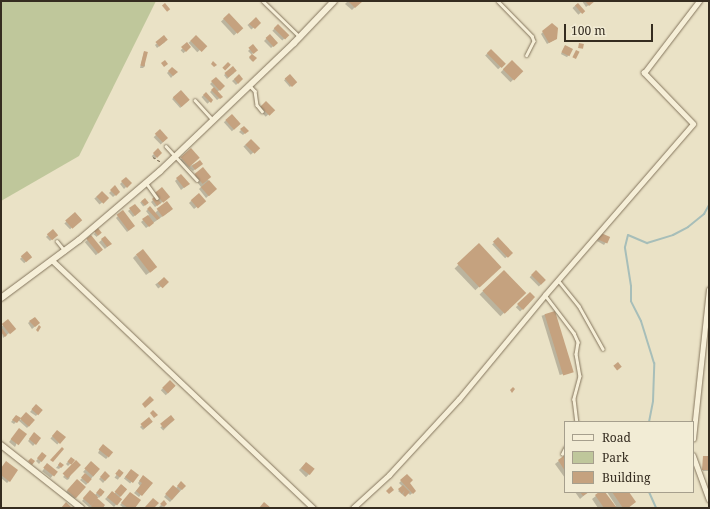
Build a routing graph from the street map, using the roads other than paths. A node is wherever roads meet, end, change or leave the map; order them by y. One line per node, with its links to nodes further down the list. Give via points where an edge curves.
1 (263, 1): 5 (lane)
2 (334, 1): 5 (street)
3 (498, 1): 6 (lane, via 532,36 534,41)
4 (699, 1): 19 (street, via 644,74 693,124)
5 (300, 37): 7 (street)
6 (527, 55)
7 (250, 86): 9 (lane, via 256,91 257,105); 10 (street)
8 (195, 100): 10 (lane)
9 (262, 111)
10 (213, 120): 12 (street)
11 (166, 146): 12 (lane)
12 (175, 157): 13 (lane); 14 (street)
13 (197, 180)
14 (146, 183): 15 (lane); 17 (street)
15 (157, 198)
16 (57, 241): 17 (lane)
17 (66, 251): 18 (street)
18 (53, 261): 22 (street); 32 (street)
19 (558, 280): 21 (street); 23 (lane, via 579,306)
20 (709, 290): 25 (street)
21 (545, 295): 24 (lane, via 568,324 578,342 576,354 580,376 574,399); 33 (street, via 459,399 389,476)
22 (1, 298)
23 (603, 349)
24 (577, 421)
25 (694, 430)
26 (1, 445): 31 (street)
27 (564, 450): 28 (lane)
28 (562, 454)
29 (694, 458): 30 (street)
30 (709, 500)
31 (81, 508)
32 (313, 508)
33 (353, 508)

